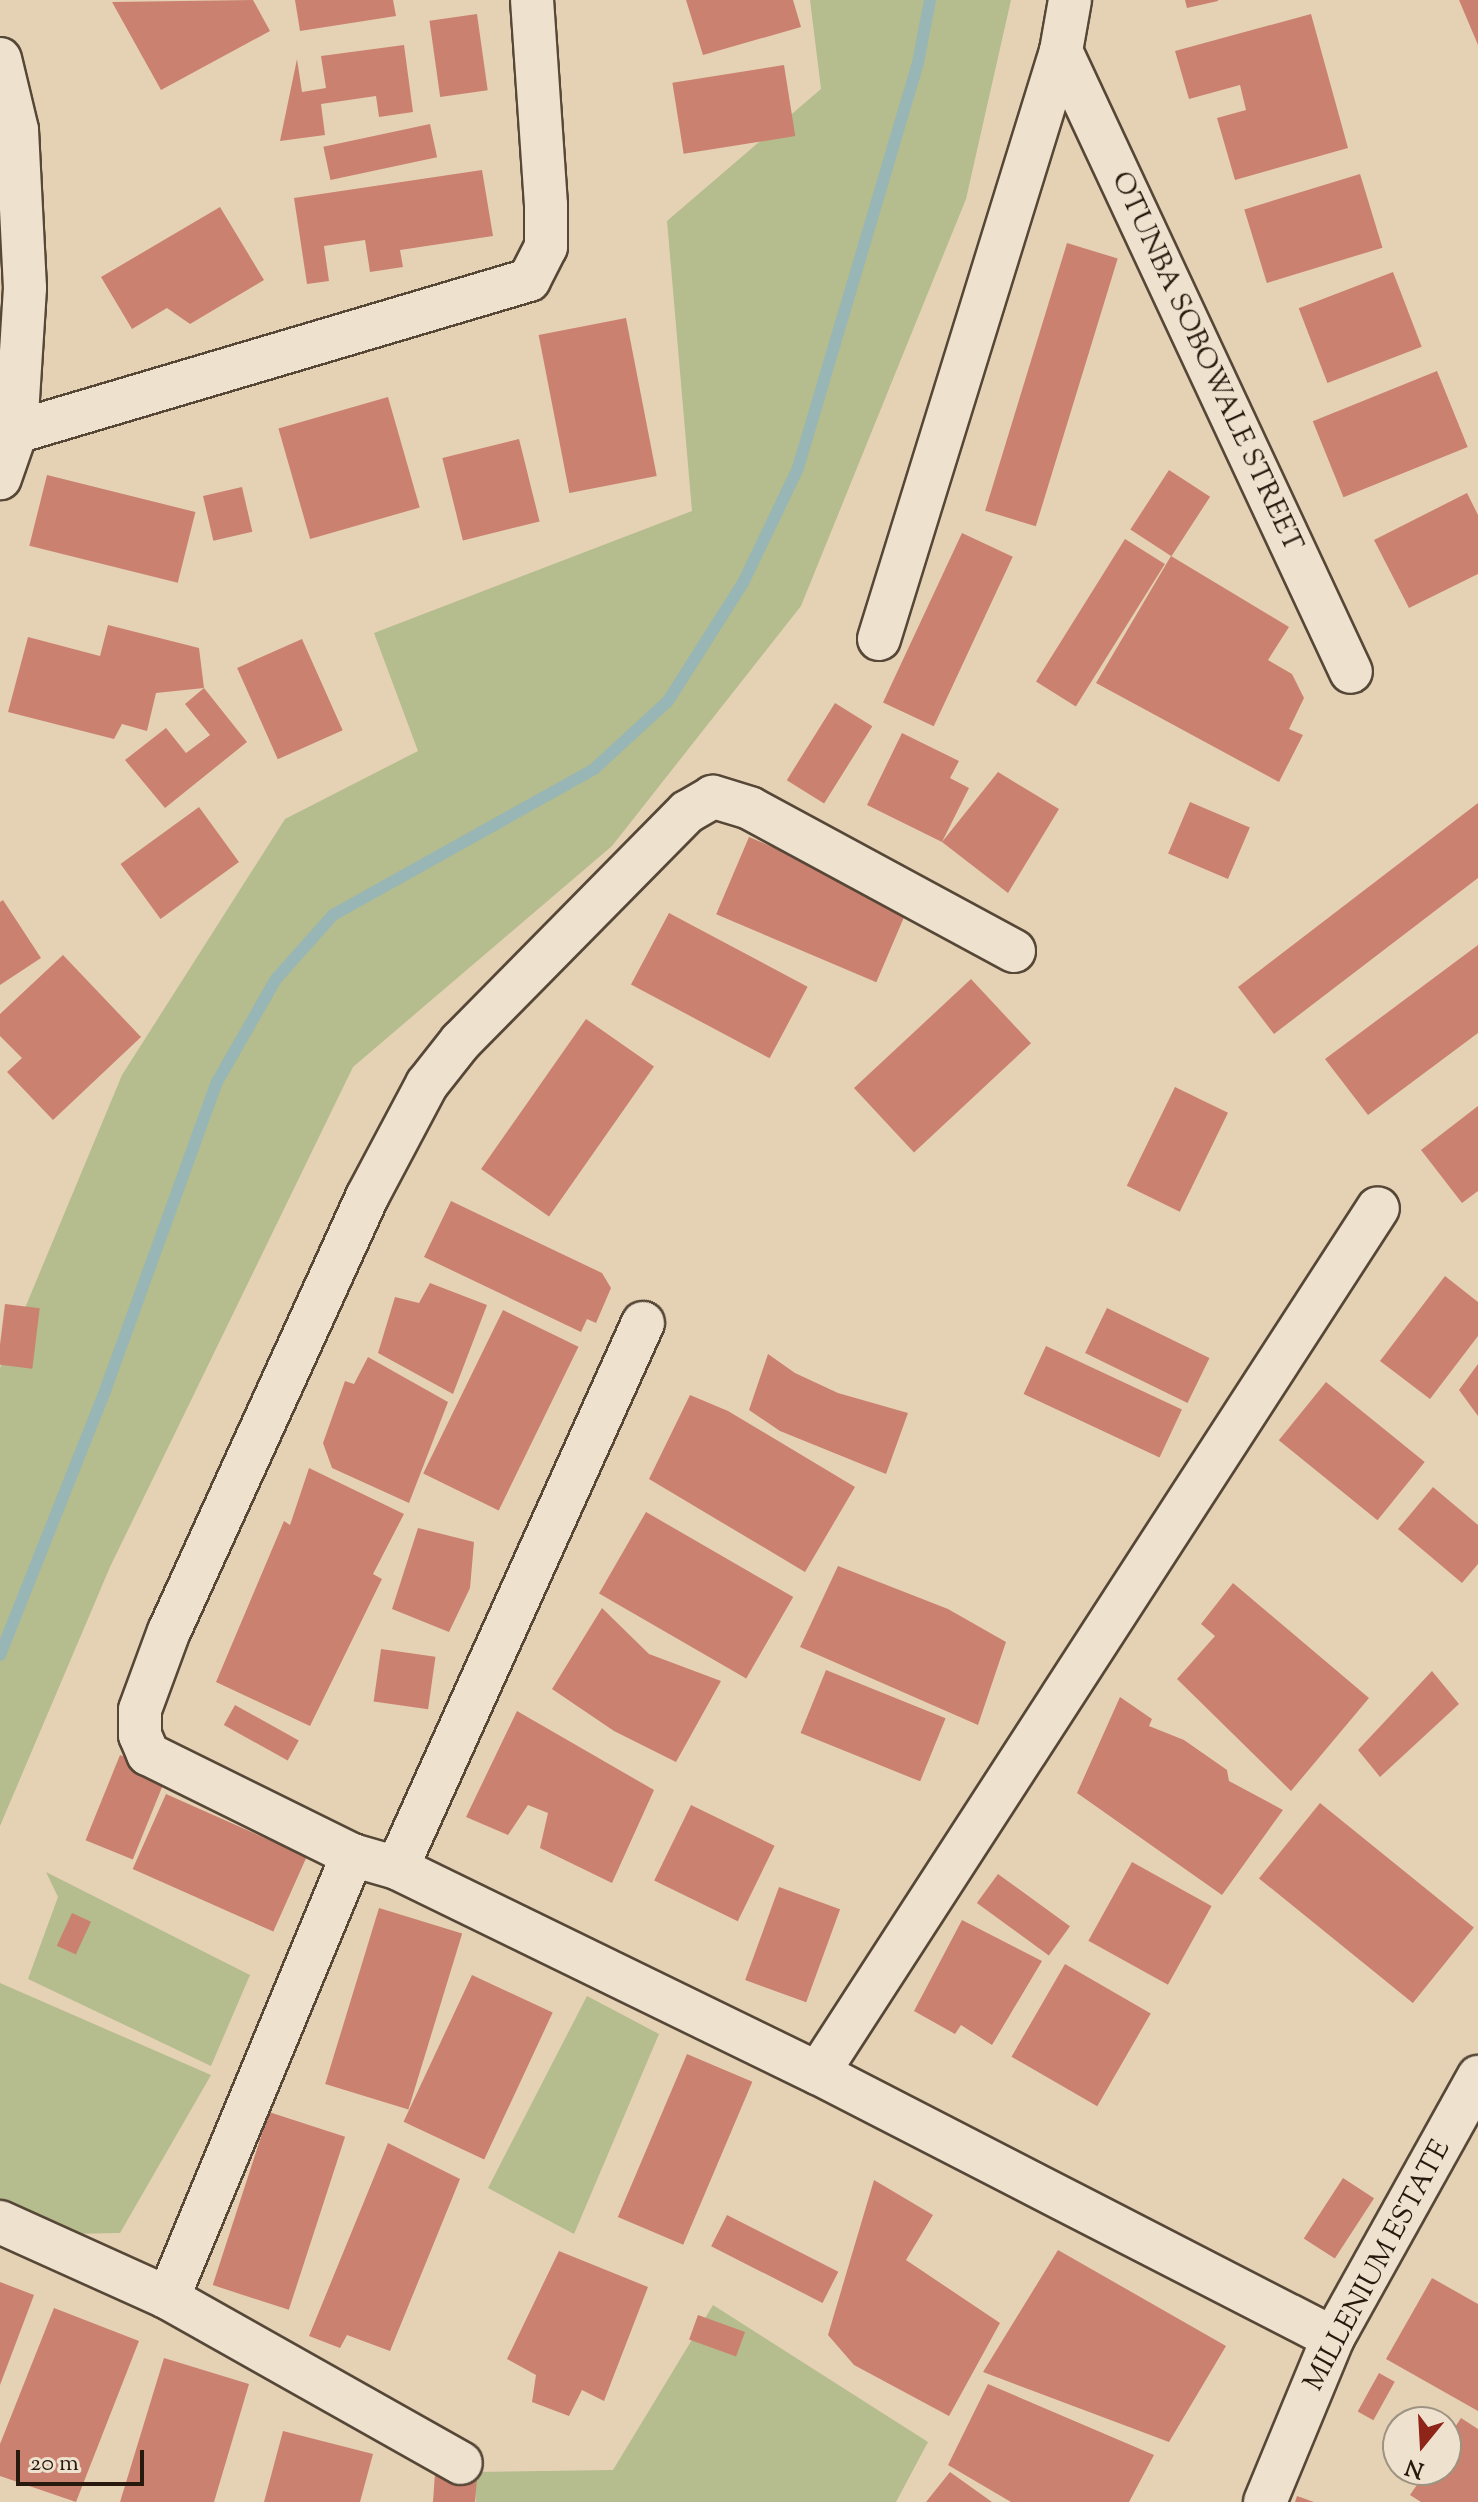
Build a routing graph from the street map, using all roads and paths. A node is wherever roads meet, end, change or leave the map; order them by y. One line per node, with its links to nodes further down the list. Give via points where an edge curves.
1 (532, 0): 5 (street, via 546,247 529,280)
2 (1070, 0): 3 (street)
3 (1061, 51): 7 (street); 8 (street, OTUNBA SOBOWALE STREET)
4 (0, 59): 5 (street, via 17,130 25,288)
5 (16, 432): 6 (street)
6 (0, 478)
7 (879, 639)
8 (1351, 672)
9 (1014, 951): 12 (street, via 775,820 713,797 677,823 461,1041 427,1084 329,1279 169,1631 140,1710 148,1754)
10 (1378, 1208): 14 (street)
11 (643, 1323): 13 (street)
12 (352, 1855): 13 (street); 17 (street)
13 (397, 1868): 14 (street)
14 (818, 2073): 18 (street)
15 (1478, 2077): 18 (street, MILLENIUM ESTATE)
16 (0, 2222): 17 (street)
17 (168, 2298): 19 (street)
18 (1333, 2338): 20 (street, MILLENIUM ESTATE)
19 (461, 2463)
20 (1265, 2502)

